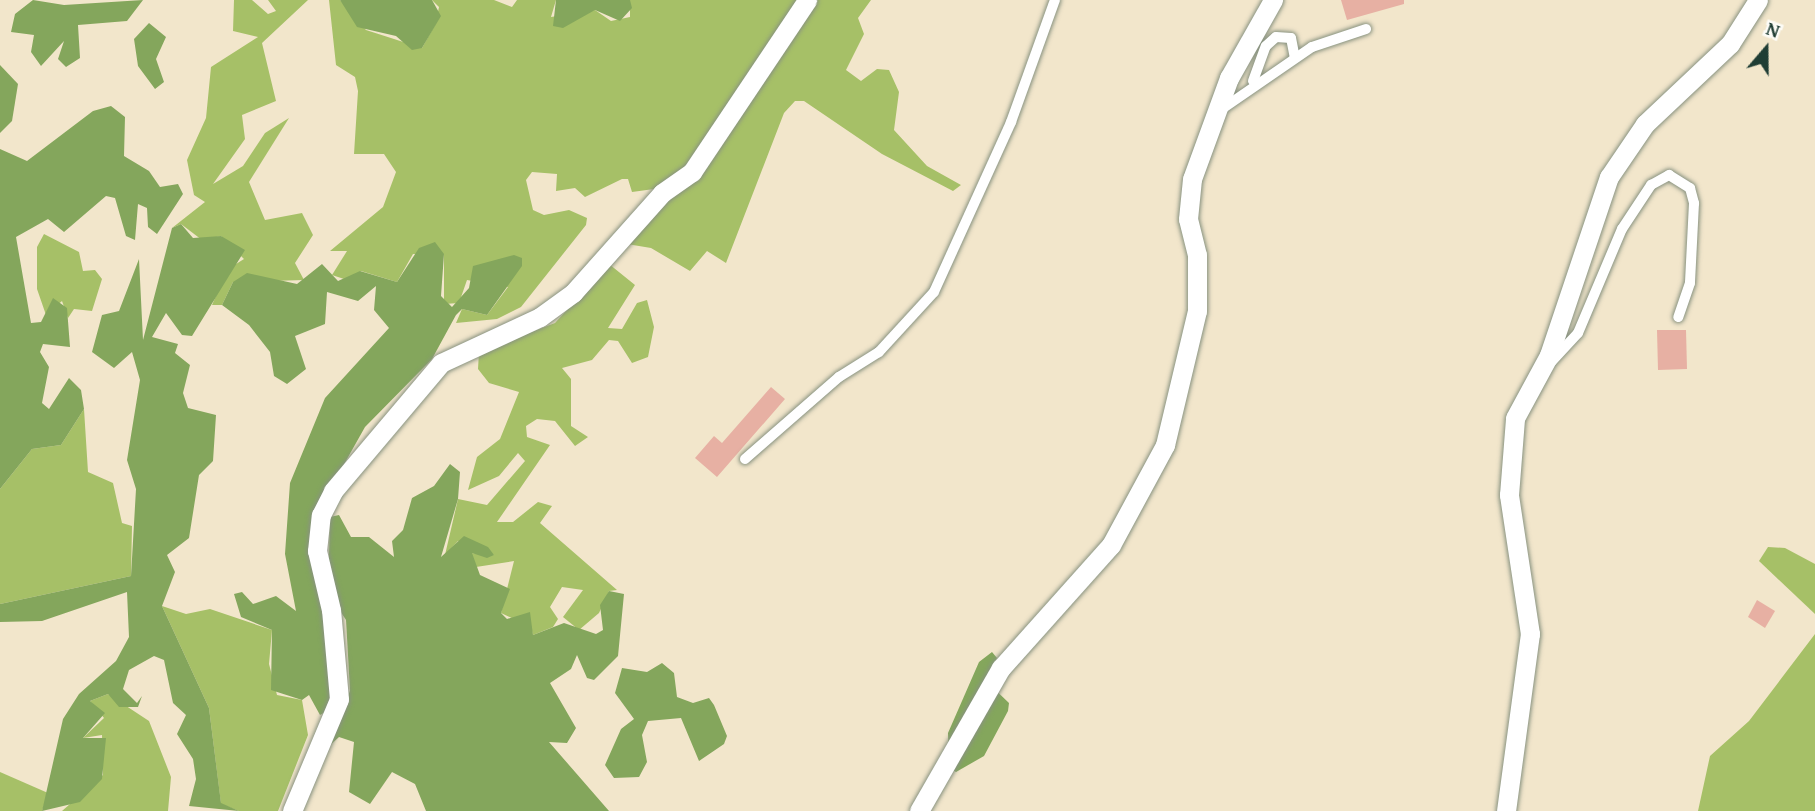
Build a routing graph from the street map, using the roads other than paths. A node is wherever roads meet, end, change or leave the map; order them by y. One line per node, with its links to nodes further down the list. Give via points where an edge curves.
1 (807, 0): 12 (street, via 692,172 662,193 573,293 540,317 440,362 333,492 321,515 317,551 331,610 339,699)
2 (1055, 0): 11 (lane, via 1021,96 934,292 879,352 839,377)
3 (1273, 0): 8 (street)
4 (1758, 0): 10 (street, via 1730,44 1645,124 1609,177)
5 (1366, 29): 6 (lane)
6 (1295, 58): 7 (lane); 7 (lane, via 1291,38 1276,37 1266,46)
7 (1252, 84): 8 (lane)
8 (1213, 116): 13 (street, via 1192,179 1188,219 1197,255 1197,311 1165,445 1111,545 1001,668)
9 (1678, 317): 10 (lane, via 1690,283 1694,204 1690,188 1669,175 1651,185 1622,229 1578,333)
10 (1541, 371): 14 (street, via 1510,437 1509,495 1530,634)
11 (745, 459)
12 (292, 811)
13 (919, 811)
14 (1506, 811)

